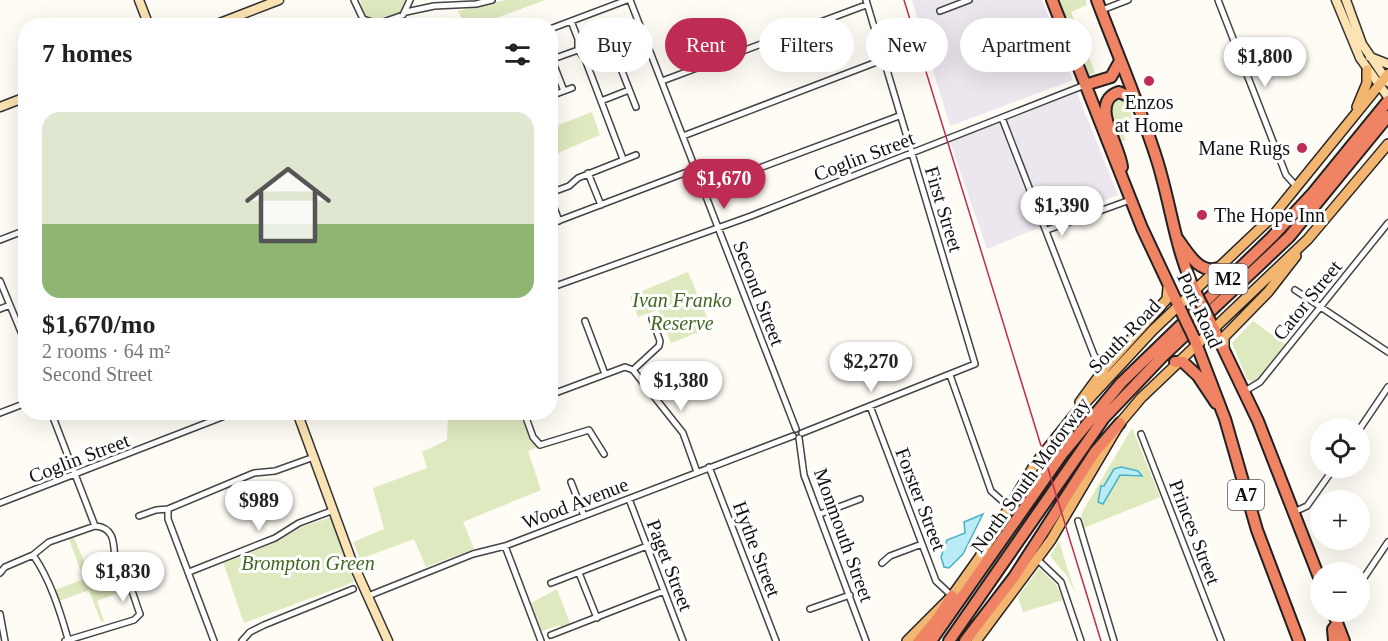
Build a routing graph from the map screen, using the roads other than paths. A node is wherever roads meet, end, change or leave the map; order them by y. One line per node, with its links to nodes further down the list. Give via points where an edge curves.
1 (139, 0): 18 (street)
2 (279, 0): 19 (street)
3 (354, 0): 20 (street)
4 (410, 0): 15 (street); 17 (street)
5 (492, 0): 15 (street)
6 (628, 0): 23 (street); 37 (street, Second Street)
7 (969, 0): 16 (street)
8 (1052, 0): 38 (highway, Port Road / A7)
9 (1128, 0): 14 (street)
10 (1218, 0): 61 (street, via 1286,175)
11 (1336, 0): 32 (street)
12 (1346, 0): 28 (street)
13 (866, 2): 22 (street, First Street); 37 (street)
14 (1099, 5): 29 (highway, Port Road / A7)
15 (419, 10): 17 (street)
16 (940, 11)
17 (406, 12): 21 (street)
18 (146, 18)
19 (233, 18)
20 (363, 18)
21 (398, 18)
22 (870, 18)
23 (571, 21): 24 (street); 25 (street)
24 (558, 26)
25 (576, 34)
26 (576, 51): 27 (street)
27 (558, 57)
28 (1370, 57): 30 (street); 40 (street)
29 (1120, 62): 38 (highway, via 1111,77); 44 (highway, Port Road / A7)
30 (1388, 64)
31 (866, 66): 53 (street)
32 (1366, 70): 40 (street); 52 (main road, via 1366,85)
33 (590, 72): 46 (street)
34 (622, 72): 41 (street)
35 (886, 72): 49 (street, First Street)
36 (558, 77): 42 (street)
37 (662, 81): 53 (street, Second Street)
38 (1085, 85): 51 (street, Coglin Street); 60 (highway, Port Road / A7)
39 (572, 88): 42 (street)
40 (1386, 88): 52 (main road, South Road); 170 (highway, North South Motorway / M2, via 1313,193 1121,383 1063,453)
41 (629, 90): 46 (street); 48 (street)
42 (564, 91): 43 (street)
43 (558, 93)
44 (1135, 99): 60 (highway, via 1118,92 1109,97 1104,107 1121,155); 72 (highway, Port Road / A7, via 1162,176)
45 (18, 100): 47 (street)
46 (601, 101): 57 (street)
47 (0, 107)
48 (636, 107)
49 (899, 116): 55 (street, First Street); 62 (street)
50 (1388, 116): 171 (highway, North South Motorway / M2, via 1289,237 1162,357 1104,418)
51 (1002, 118): 55 (street, Coglin Street); 70 (street)
52 (1353, 118): 61 (main road, South Road)
53 (682, 136): 58 (street, Second Street)
54 (1388, 144): 73 (main road)
55 (911, 153): 69 (street, Coglin Street); 92 (street, First Street)
56 (636, 155): 57 (street)
57 (624, 159): 59 (street)
58 (695, 169): 62 (street, Second Street); 65 (street)
59 (588, 173): 63 (street); 65 (street)
60 (1124, 182): 64 (highway, Port Road / A7)
61 (1297, 187): 75 (main road, South Road)
62 (703, 189): 69 (street, Second Street)
63 (558, 190)
64 (1131, 200): 70 (street); 76 (highway, Port Road / A7)
65 (601, 205): 67 (street)
66 (558, 218): 67 (street)
67 (559, 221)
68 (1388, 223): 82 (street, Cator Street)
69 (718, 228): 78 (street, Coglin Street); 113 (street, Second Street)
70 (1047, 230): 94 (street, via 1094,355)
71 (18, 233): 74 (street)
72 (1173, 233): 75 (highway, via 1200,265 1209,270); 80 (highway, Port Road / A7)
73 (1308, 239): 88 (main road); 90 (main road, via 1269,292 1224,337)
74 (0, 240)
75 (1218, 268): 80 (main road, South Road)
76 (1165, 280): 84 (highway, Port Road / A7); 94 (main road, via 1167,299)
77 (0, 281): 81 (street)
78 (558, 285)
79 (1296, 290): 82 (street)
80 (1197, 294): 84 (main road, South Road); 88 (highway, Port Road / A7, bridge)
81 (10, 305): 83 (street); 87 (street)
82 (1321, 307): 91 (street); 99 (street, Cator Street, via 1260,382)
83 (0, 309)
84 (1180, 310): 89 (highway, Port Road / A7, bridge); 104 (main road, South Road)
85 (652, 319): 95 (street, via 659,346)
86 (585, 321): 96 (street)
87 (18, 324)
88 (1212, 325): 89 (main road); 90 (highway, Port Road / A7)
89 (1195, 340): 93 (main road); 106 (highway, Port Road / A7)
90 (1224, 349): 99 (highway, Port Road / A7)
91 (1388, 352)
92 (974, 358): 97 (street, Wood Avenue, via 975,364 970,368)
93 (1175, 362): 106 (highway, via 1184,362 1192,369); 111 (main road)
94 (1105, 368): 104 (main road)
95 (633, 370): 96 (street, via 625,367); 117 (street, via 682,433)
96 (605, 374): 100 (street)
97 (950, 375): 102 (street, Wood Avenue); 124 (street, via 988,483)
98 (1388, 387): 105 (street)
99 (1245, 391): 127 (highway, Port Road / A7)
100 (558, 392)
101 (18, 406): 103 (street)
102 (870, 406): 113 (street, Wood Avenue); 134 (street, Forster Street)
103 (0, 413)
104 (1074, 415): 124 (main road, South Road)
105 (1367, 418)
106 (1226, 419): 177 (highway, Port Road / A7, via 1254,521)
107 (54, 420): 118 (street)
108 (215, 420): 118 (street, Coglin Street)
109 (300, 420): 115 (street)
110 (527, 420): 114 (street, via 540,445 589,430)
111 (1120, 423): 140 (main road); 172 (highway, via 1095,452 1014,577)
112 (1141, 434): 176 (street, Princes Street)
113 (798, 436): 116 (street, Wood Avenue); 128 (street, Monmouth Street, via 804,475)
114 (604, 454)
115 (314, 457): 125 (street, via 276,471 254,473); 126 (street)
116 (709, 467): 117 (street, Wood Avenue); 166 (street, Hythe Street)
117 (698, 471): 121 (street, Wood Avenue)
118 (76, 475): 123 (street, Coglin Street); 132 (street)
119 (1327, 478): 127 (street, via 1308,506)
120 (572, 482): 130 (street)
121 (629, 499): 130 (street, Wood Avenue); 136 (street, Paget Street)
122 (861, 500): 128 (street)
123 (0, 503)
124 (1008, 506): 152 (main road, South Road)
125 (168, 509): 129 (street); 144 (street, via 168,519)
126 (334, 510): 144 (street); 151 (street)
127 (1294, 512): 141 (highway, Port Road / A7)
128 (820, 514): 150 (street, Monmouth Street)
129 (139, 516)
130 (584, 516): 135 (street, Wood Avenue)
131 (1078, 521): 175 (street)
132 (95, 526): 138 (street, via 49,542); 159 (street, via 109,531 117,552 117,570 128,583 140,614 134,620)
133 (1388, 542): 137 (street)
134 (922, 544): 142 (street); 152 (street, Forster Street, via 936,581)
135 (506, 546): 151 (street, Wood Avenue, via 473,554); 164 (street)
136 (647, 546): 146 (street); 149 (street, Paget Street)
137 (1382, 551): 139 (street); 143 (street)
138 (33, 555): 145 (street); 159 (street, via 42,567)
139 (1388, 555)
140 (1037, 560): 173 (main road); 174 (street, via 1061,582)
141 (1313, 562)
142 (882, 563)
143 (1370, 569)
144 (189, 572): 161 (street)
145 (0, 573)
146 (579, 573): 147 (street); 155 (street)
147 (551, 583)
148 (353, 589): 162 (street, via 264,625)
149 (664, 591): 155 (street); 165 (street, Paget Street)
150 (850, 595): 153 (street); 167 (street, Monmouth Street)
151 (368, 596): 163 (street)
152 (952, 596): 168 (main road, South Road); 169 (highway)
153 (810, 609)
154 (0, 614): 160 (street)
155 (597, 618): 158 (street)
156 (1335, 622): 178 (highway)
157 (1338, 622): 179 (highway)
158 (551, 635)
159 (67, 640)
160 (5, 641)
161 (214, 641)
162 (242, 641)
163 (388, 641)
164 (541, 641)
165 (683, 641)
166 (776, 641)
167 (866, 641)
168 (907, 641)
169 (919, 641)
170 (931, 641)
171 (949, 641)
172 (965, 641)
173 (975, 641)
174 (1081, 641)
175 (1114, 641)
176 (1221, 641)
177 (1299, 641)
178 (1334, 641)
179 (1344, 641)

